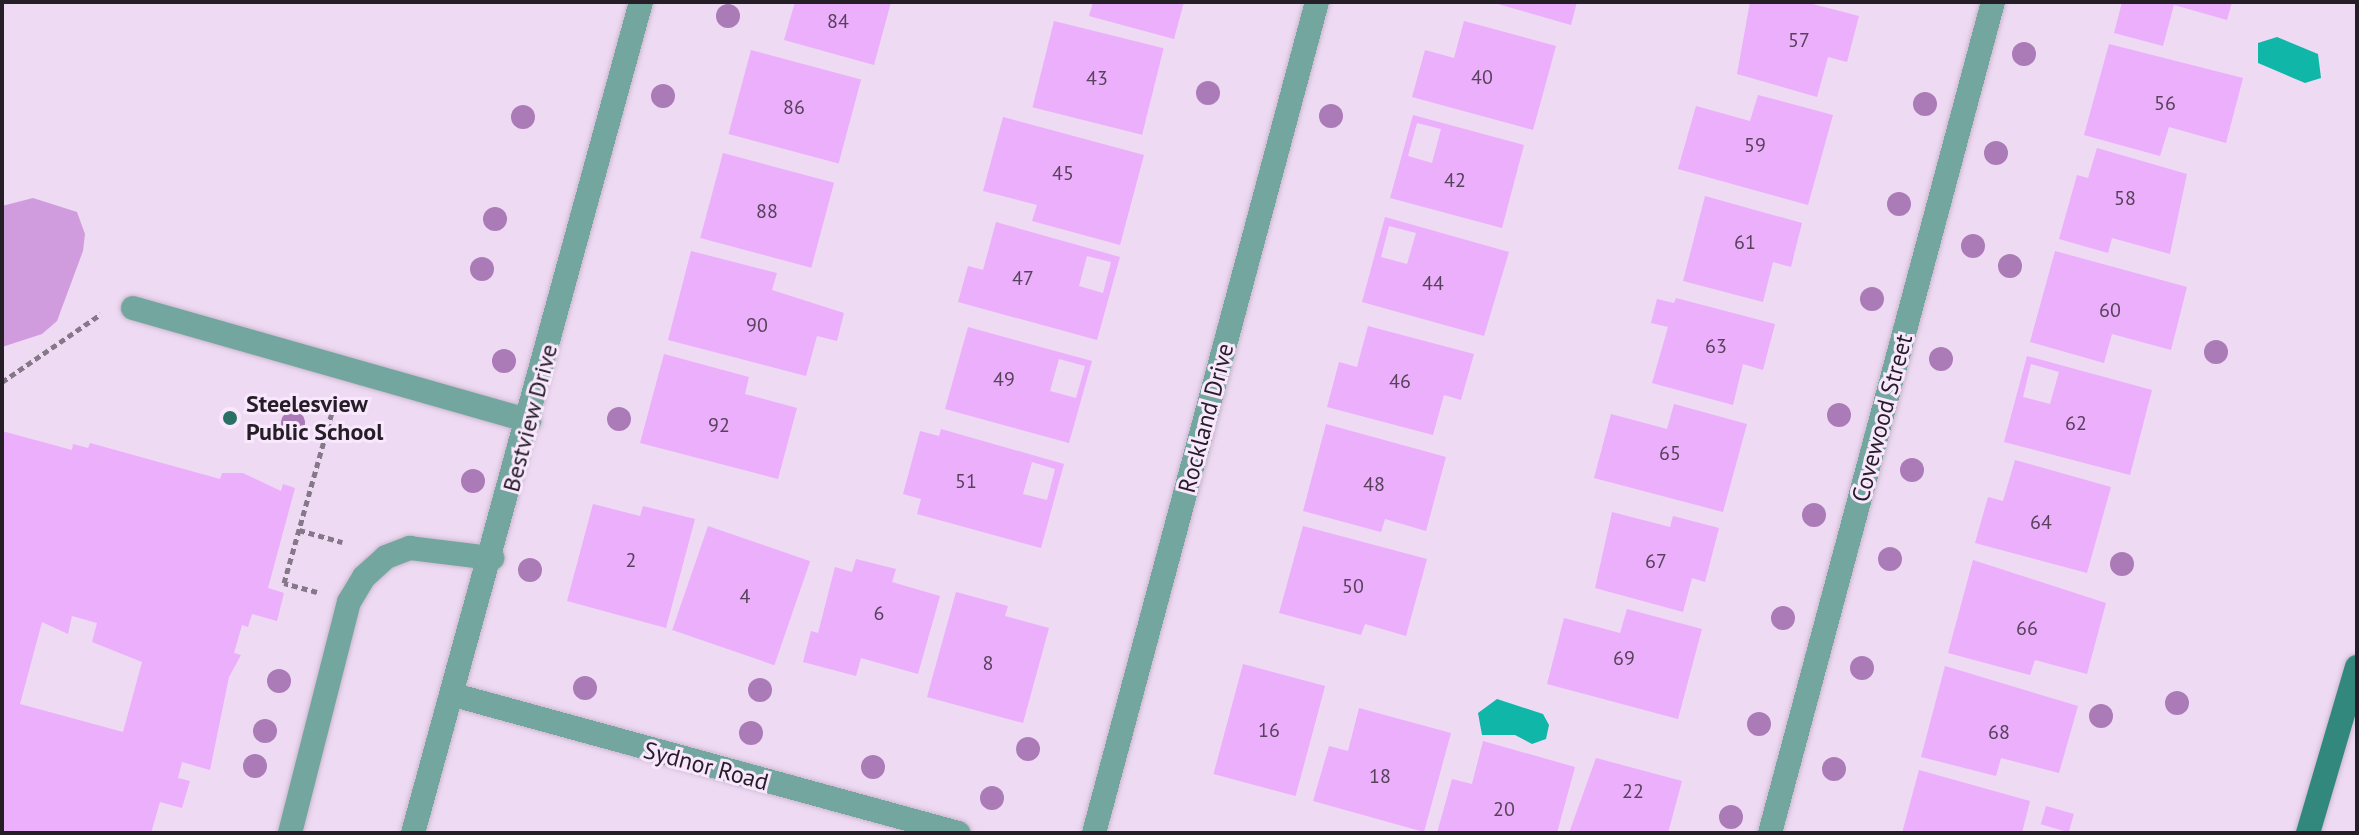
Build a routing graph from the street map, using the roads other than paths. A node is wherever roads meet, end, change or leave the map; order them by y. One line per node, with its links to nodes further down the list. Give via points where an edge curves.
1 (641, 2): 5 (street, Bestview Drive)
2 (1317, 2): 12 (street, Rockland Drive)
3 (1993, 2): 13 (street, Covewood Street)
4 (133, 308): 5 (street)
5 (529, 421): 6 (street, Bestview Drive)
6 (492, 558): 8 (street, Bestview Drive); 9 (street, via 410,548 386,557 364,577 349,602)
7 (2357, 667): 14 (main road)
8 (454, 695): 10 (street, Bestview Drive); 11 (street, Sydnor Road)
9 (290, 833)
10 (413, 833)
11 (958, 833)
12 (1094, 833)
13 (1770, 833)
14 (2308, 833)

